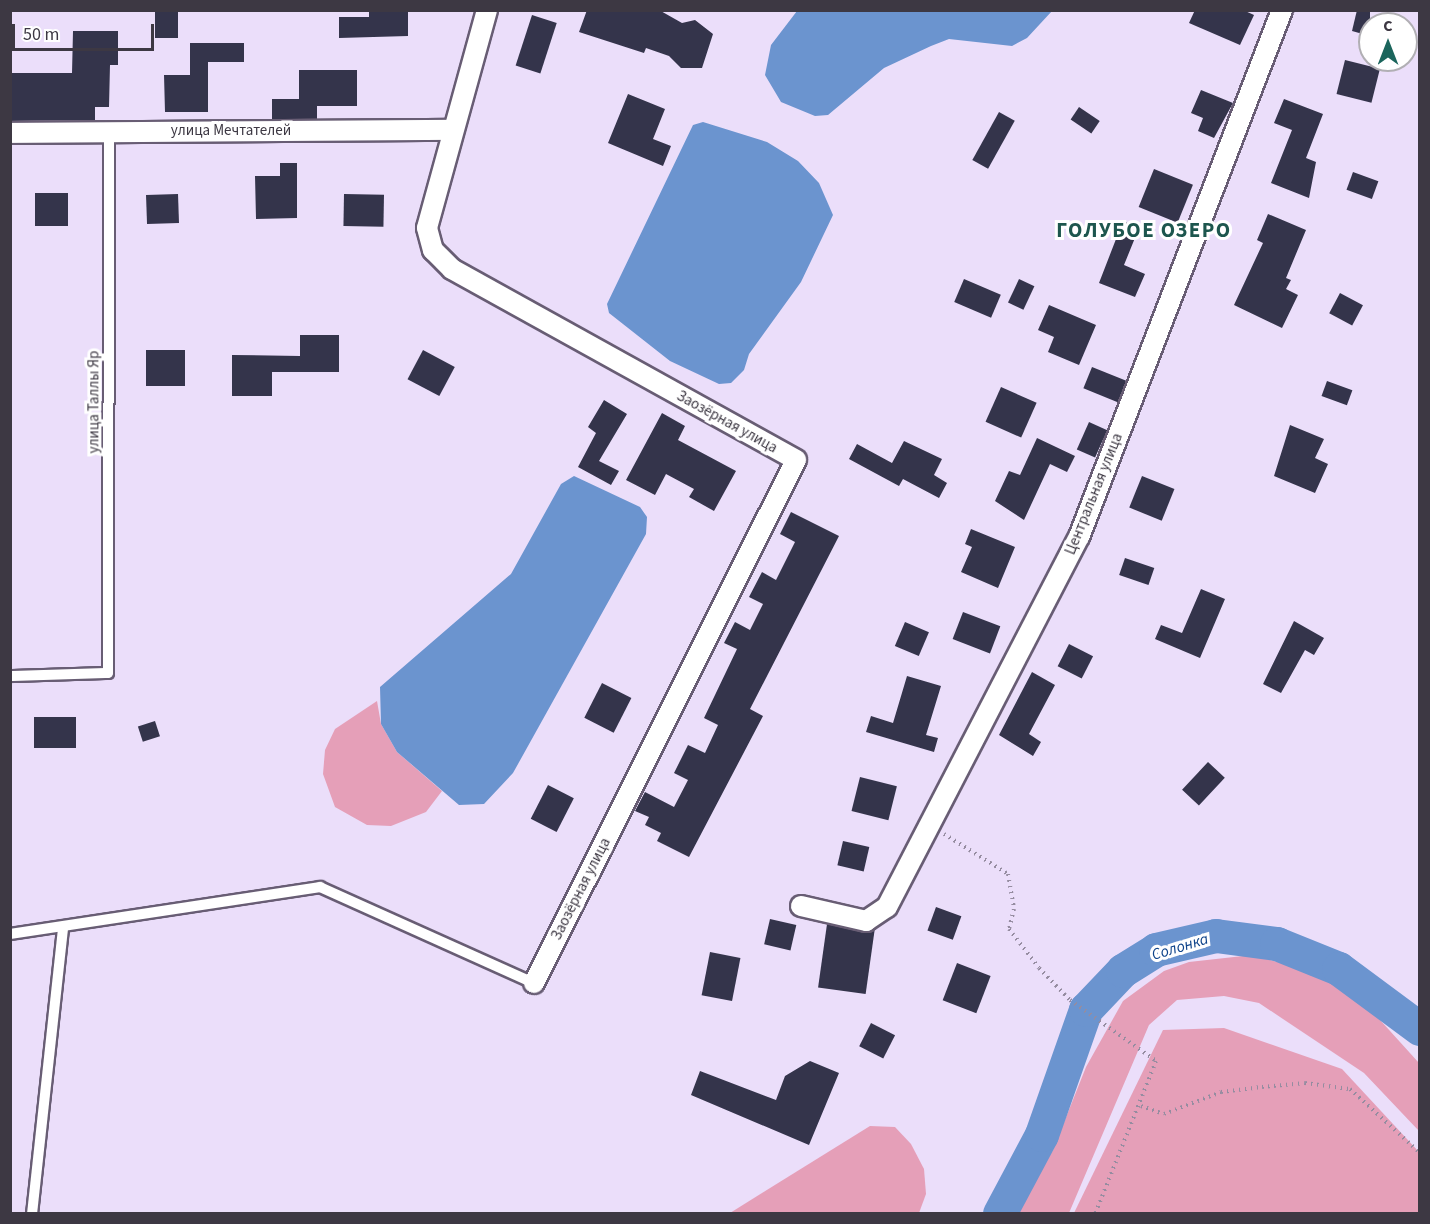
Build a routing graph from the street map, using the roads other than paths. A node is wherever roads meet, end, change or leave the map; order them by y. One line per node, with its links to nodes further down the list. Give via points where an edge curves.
1 (487, 10): 3 (street, Заозёрная улица)
2 (1282, 10): 7 (street, Центральная улица, via 1079,537 928,824 877,918 866,921)
3 (451, 130): 4 (street, улица Мечтателей); 10 (street, Заозёрная улица, via 428,228 429,243 441,260 796,460)
4 (109, 132): 5 (street, улица Мечтателей); 6 (lane, улица Таллы Яр, via 108,674)
5 (10, 133)
6 (10, 676)
7 (801, 906)
8 (63, 929): 9 (lane); 10 (lane, via 320,887); 11 (lane)
9 (10, 934)
10 (534, 983)
11 (32, 1214)

